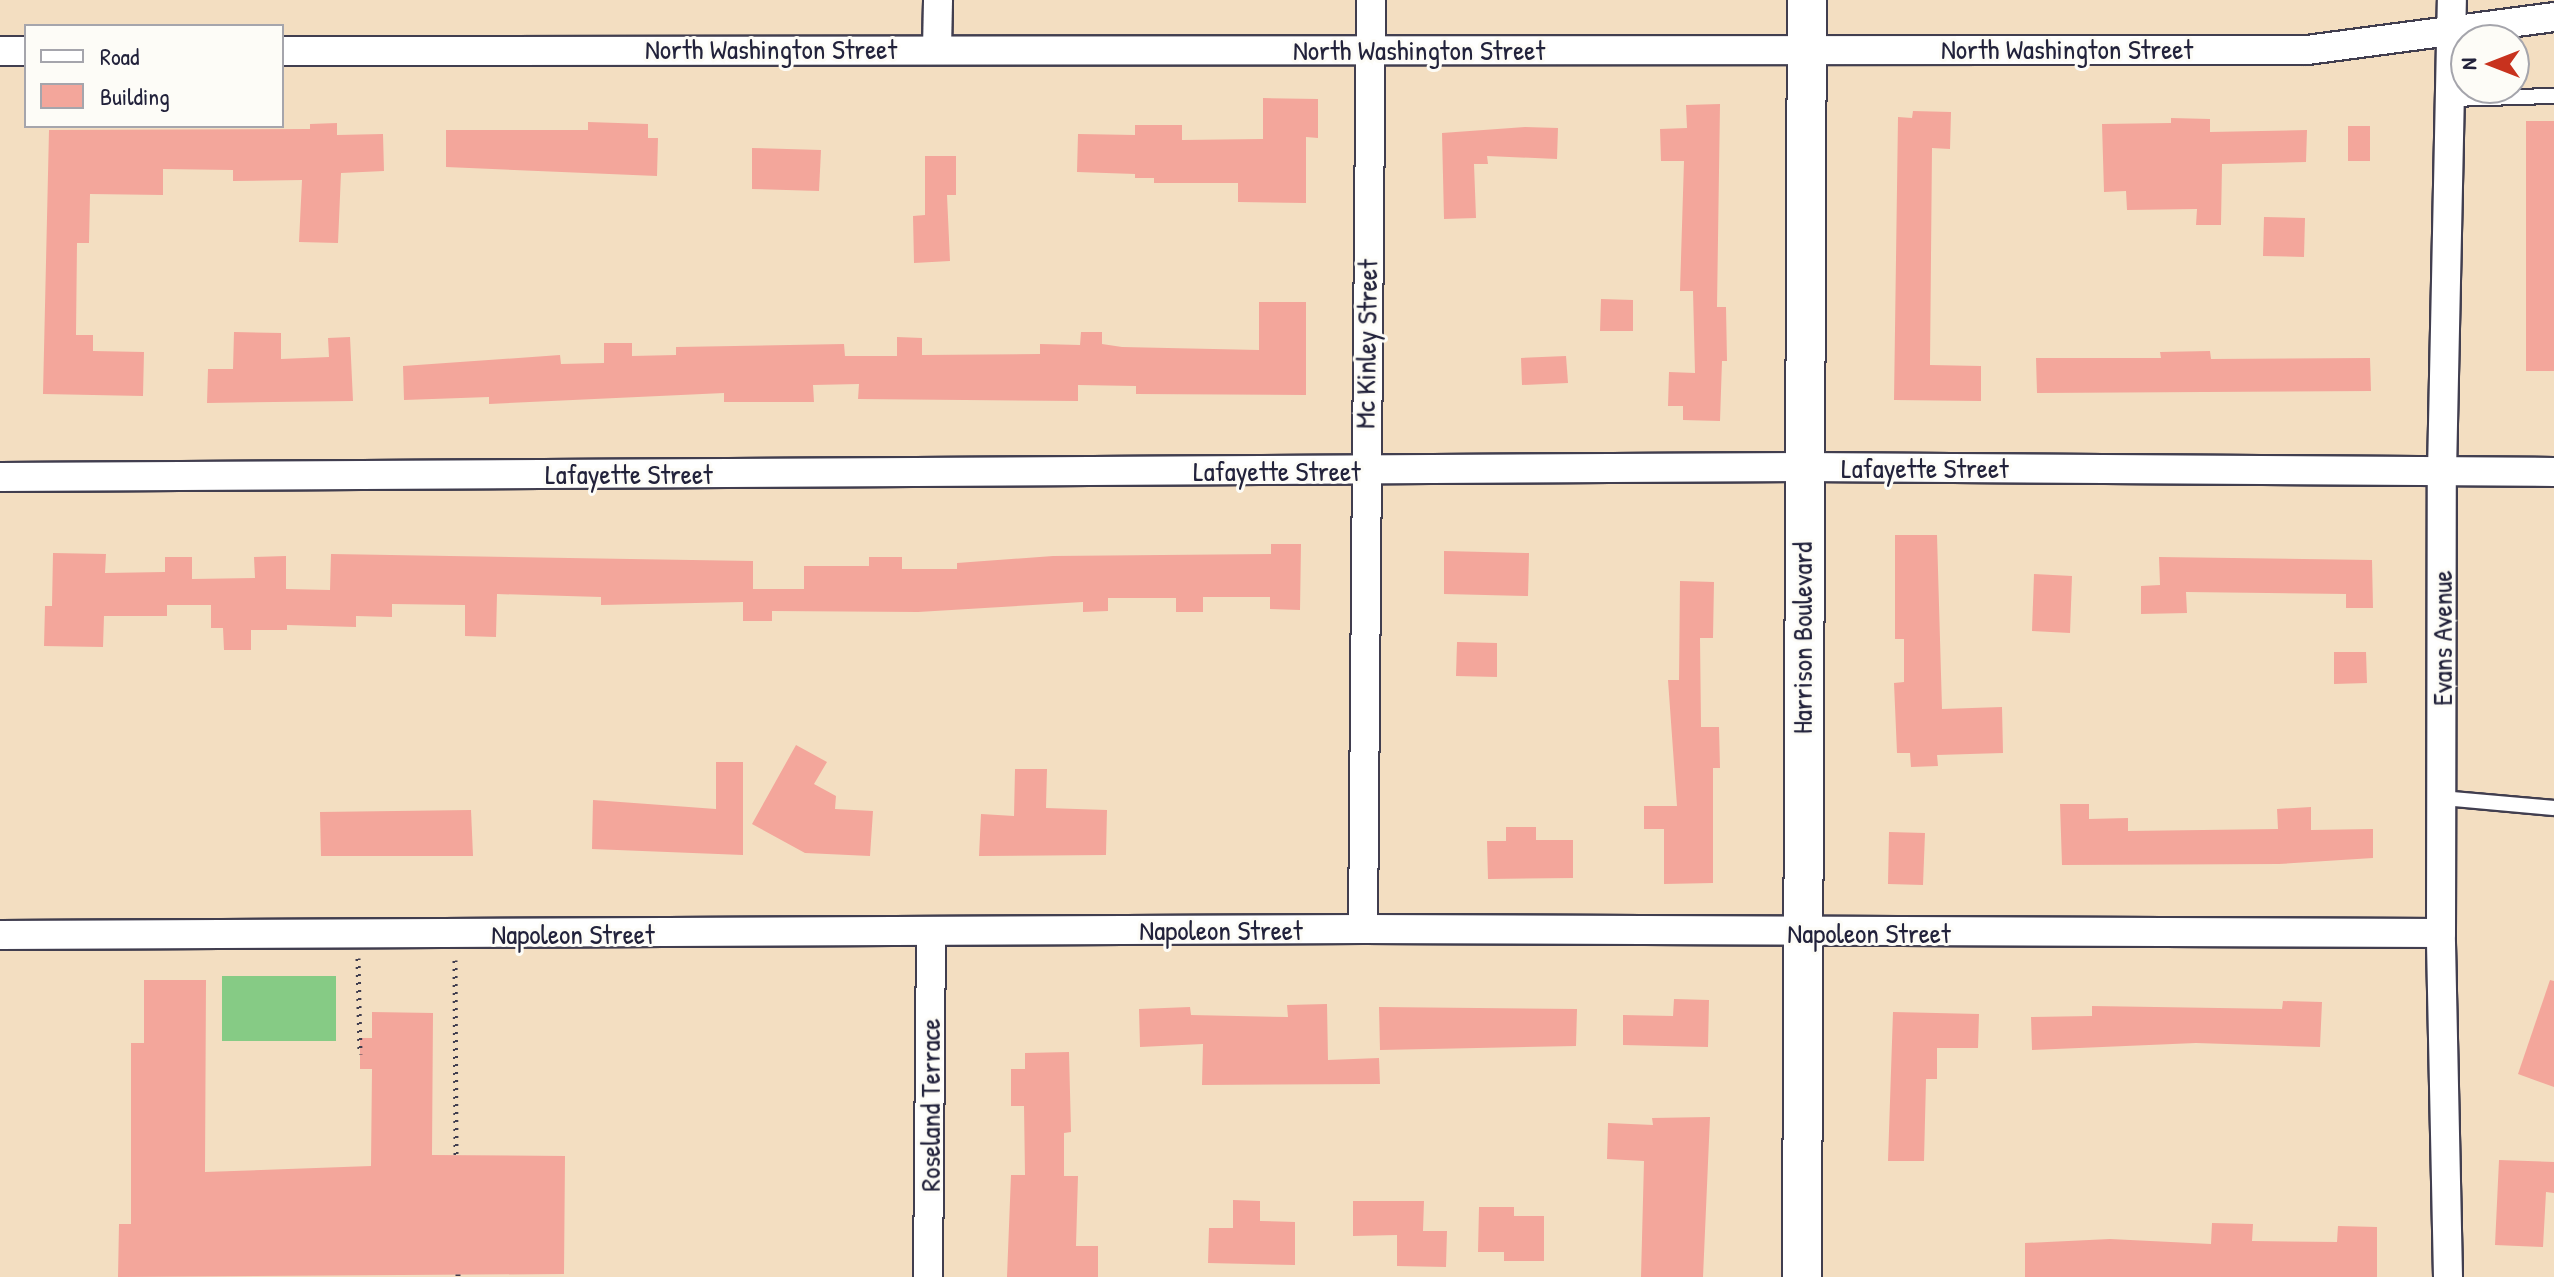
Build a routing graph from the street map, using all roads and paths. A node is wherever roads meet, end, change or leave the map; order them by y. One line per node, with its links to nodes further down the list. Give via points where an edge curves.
1 (938, 0): 10 (street)
2 (1371, 0): 14 (street, Mc Kinley Street)
3 (1807, 0): 9 (street, Harrison Boulevard)
4 (2452, 0): 6 (street, Evans Avenue)
5 (2554, 17): 7 (street, North Washington Street)
6 (2452, 24)
7 (2506, 24)
8 (2450, 32): 9 (street, North Washington Street, via 2307,50)
9 (1806, 47): 14 (street, North Washington Street); 18 (street, Harrison Boulevard)
10 (937, 49): 13 (street, North Washington Street); 14 (street, North Washington Street)
11 (0, 51): 12 (street)
12 (24, 51)
13 (284, 51)
14 (1371, 51): 19 (street, Mc Kinley Street)
15 (2554, 96): 16 (lane)
16 (2530, 97)
17 (2450, 99): 20 (street, Evans Avenue)
18 (1803, 467): 19 (street, Lafayette Street); 20 (street, Lafayette Street); 27 (street, Harrison Boulevard)
19 (1364, 470): 22 (street, Lafayette Street); 25 (street, Mc Kinley Street)
20 (2442, 472): 21 (street, Lafayette Street); 23 (street, Evans Avenue)
21 (2554, 472)
22 (0, 477)
23 (2442, 798): 24 (lane); 28 (street, Evans Avenue)
24 (2554, 808)
25 (1363, 929): 26 (street, Napoleon Street); 27 (street, Napoleon Street)
26 (931, 932): 30 (street, Napoleon Street); 34 (street, Roseland Terrace)
27 (1800, 933): 28 (street, Napoleon Street); 35 (street, Harrison Boulevard)
28 (2441, 933): 36 (street, Evans Avenue)
29 (359, 934): 30 (street, Napoleon Street); 31 (street, Napoleon Street); 32 (path)
30 (454, 934): 33 (path)
31 (0, 935)
32 (360, 1054)
33 (456, 1155)
34 (928, 1277)
35 (1802, 1277)
36 (2448, 1277)

